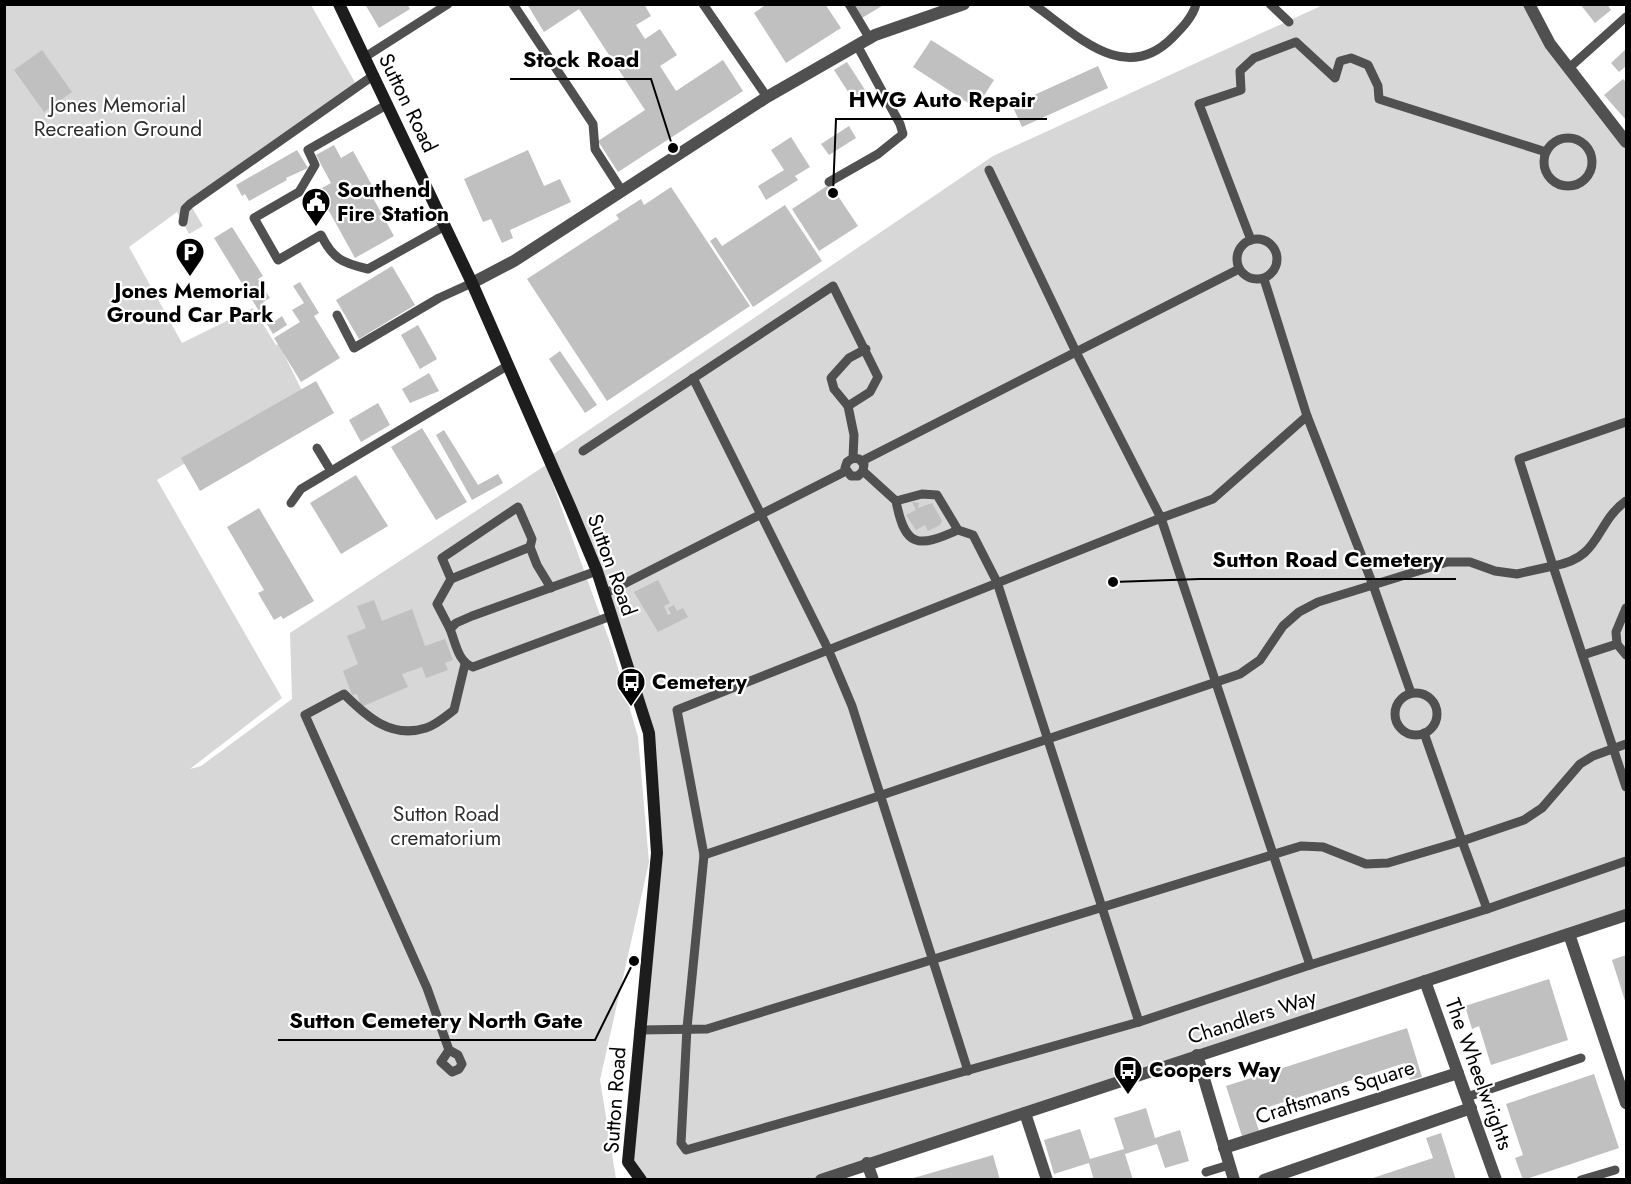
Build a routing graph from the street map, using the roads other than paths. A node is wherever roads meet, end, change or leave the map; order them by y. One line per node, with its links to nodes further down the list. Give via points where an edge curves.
1 (339, 4): 15 (street, Sutton Road)
2 (448, 4): 15 (lane)
3 (513, 4): 24 (lane, via 592,124 595,149)
4 (703, 4): 18 (lane)
5 (849, 4): 13 (lane)
6 (964, 4): 13 (street)
7 (1033, 4): 8 (lane, via 1105,54 1137,59 1163,47 1183,27)
8 (1196, 4)
9 (1270, 4): 12 (lane)
10 (1529, 4): 16 (street, via 1550,44)
11 (1626, 16): 16 (lane)
12 (1289, 22)
13 (870, 39): 14 (street)
14 (858, 47): 18 (street); 23 (lane, via 903,134 878,154)
15 (365, 57): 17 (street, Sutton Road)
16 (1569, 68): 20 (street)
17 (374, 75): 19 (street, Sutton Road); 25 (lane, via 190,204)
18 (766, 97): 24 (street)
19 (388, 104): 26 (street, Sutton Road); 26 (lane, via 308,150 315,165 299,192 254,218 278,260 321,235 330,252 345,264 368,269)
20 (1626, 142)
21 (1546, 152): 21 (lane, via 1562,138 1575,138 1592,156 1589,173 1576,185 1556,183 1545,171); 27 (lane, via 1379,99 1378,86 1368,65 1351,58 1340,61 1335,78 1296,42 1254,58 1240,70 1241,90 1199,104)
22 (988, 170): 33 (lane)
23 (829, 182)
24 (622, 191): 30 (street, via 514,261)
25 (183, 222)
26 (445, 226): 30 (street, Sutton Road)
27 (1251, 240): 28 (lane, via 1238,252); 29 (lane, via 1266,241 1275,250 1276,267)
28 (1239, 269): 29 (lane, via 1253,280); 33 (lane)
29 (1264, 279): 37 (lane)
30 (472, 283): 31 (lane, via 354,348); 34 (street, Sutton Road)
31 (337, 315)
32 (866, 349): 35 (lane, via 833,286); 36 (lane, via 878,377 870,392); 36 (lane, via 849,358 831,378 834,389)
33 (1076, 352): 41 (lane); 48 (lane)
34 (507, 366): 42 (lane); 52 (street, Sutton Road)
35 (693, 378): 40 (lane); 47 (lane)
36 (848, 406): 41 (lane)
37 (1307, 416): 48 (lane, via 1213,499); 55 (lane)
38 (1626, 422): 51 (lane, via 1519,459)
39 (317, 448): 42 (lane)
40 (583, 451)
41 (859, 463): 43 (lane, via 846,465); 43 (lane, via 855,477); 44 (lane)
42 (331, 471): 46 (lane, via 296,493)
43 (846, 471): 47 (lane)
44 (896, 501): 49 (lane, via 922,494 937,495); 49 (lane, via 900,521 918,542)
45 (1626, 501): 51 (lane, via 1615,510 1590,549 1566,564)
46 (291, 503)
47 (760, 515): 57 (lane); 62 (lane)
48 (1161, 518): 54 (lane); 66 (lane)
49 (958, 530): 54 (lane, via 973,535)
50 (530, 547): 53 (lane); 53 (lane, via 532,539 518,507 442,558); 56 (lane)
51 (1553, 566): 55 (lane, via 1517,574 1470,562 1448,562); 64 (lane)
52 (597, 571): 56 (lane); 57 (street, Sutton Road)
53 (451, 579): 60 (lane, via 438,604)
54 (997, 582): 62 (lane); 69 (lane)
55 (1373, 585): 66 (lane, via 1299,612 1283,626 1260,660 1240,674); 67 (lane)
56 (551, 588): 60 (lane, via 456,623)
57 (604, 594): 59 (street, Sutton Road)
58 (1626, 608): 61 (lane, via 1616,632)
59 (611, 616): 65 (lane, via 488,663 473,667); 87 (street, Sutton Road, via 649,733 657,853)
60 (450, 629): 65 (lane)
61 (1617, 644): 63 (lane); 64 (lane)
62 (828, 649): 73 (lane, via 852,706); 75 (lane, via 677,710)
63 (1626, 655)
64 (1583, 656): 71 (lane)
65 (465, 664): 88 (lane, via 454,710 427,728 394,732 367,717 344,694 305,715 427,987)
66 (1215, 682): 69 (lane); 76 (lane)
67 (1411, 693): 68 (lane, via 1428,696 1436,705 1435,723); 68 (lane, via 1399,702 1395,718 1405,731)
68 (1424, 733): 74 (lane)
69 (1047, 739): 73 (lane); 78 (lane)
70 (1626, 744): 71 (lane)
71 (1614, 749): 72 (lane); 74 (lane, via 1580,764 1542,808 1524,820)
72 (1626, 787)
73 (880, 796): 75 (lane); 82 (lane)
74 (1462, 841): 76 (lane, via 1388,864 1366,864 1323,848 1301,846); 79 (lane)
75 (704, 855): 86 (lane)
76 (1272, 855): 78 (lane); 83 (lane)
77 (1626, 861): 79 (lane)
78 (1105, 908): 82 (lane); 85 (lane)
79 (1487, 909): 83 (lane)
80 (1626, 915): 81 (street, Chandlers Way)
81 (1569, 934): 84 (street, Chandlers Way); 93 (street)
82 (931, 958): 86 (lane, via 707,1029); 91 (lane)
83 (1310, 965): 85 (lane)
84 (1425, 981): 89 (street, Chandlers Way); 92 (street, The Wheelwrights)
85 (1140, 1022): 91 (lane)
86 (687, 1028): 87 (lane); 91 (lane, via 681,1143 686,1150)
87 (639, 1030): 102 (street, Sutton Road, via 628,1161)
88 (449, 1050)
89 (1197, 1055): 96 (street, Chandlers Way); 97 (street)
90 (1581, 1058): 94 (lane)
91 (968, 1071)
92 (1458, 1073): 94 (street, The Wheelwrights); 97 (street, Craftsmans Square)
93 (1624, 1090): 95 (street)
94 (1469, 1103): 107 (street); 108 (street, The Wheelwrights)
95 (1626, 1103)
96 (1025, 1113): 98 (street, Chandlers Way); 105 (street)
97 (1224, 1148): 99 (street)
98 (867, 1163): 103 (street, Chandlers Way); 104 (street)
99 (1230, 1165): 101 (lane); 106 (street)
100 (1615, 1170): 109 (lane)
101 (1206, 1172)
102 (641, 1179)
103 (821, 1179)
104 (873, 1179)
105 (1047, 1179)
106 (1234, 1179)
107 (1264, 1179)
108 (1496, 1179)
109 (1581, 1179)

